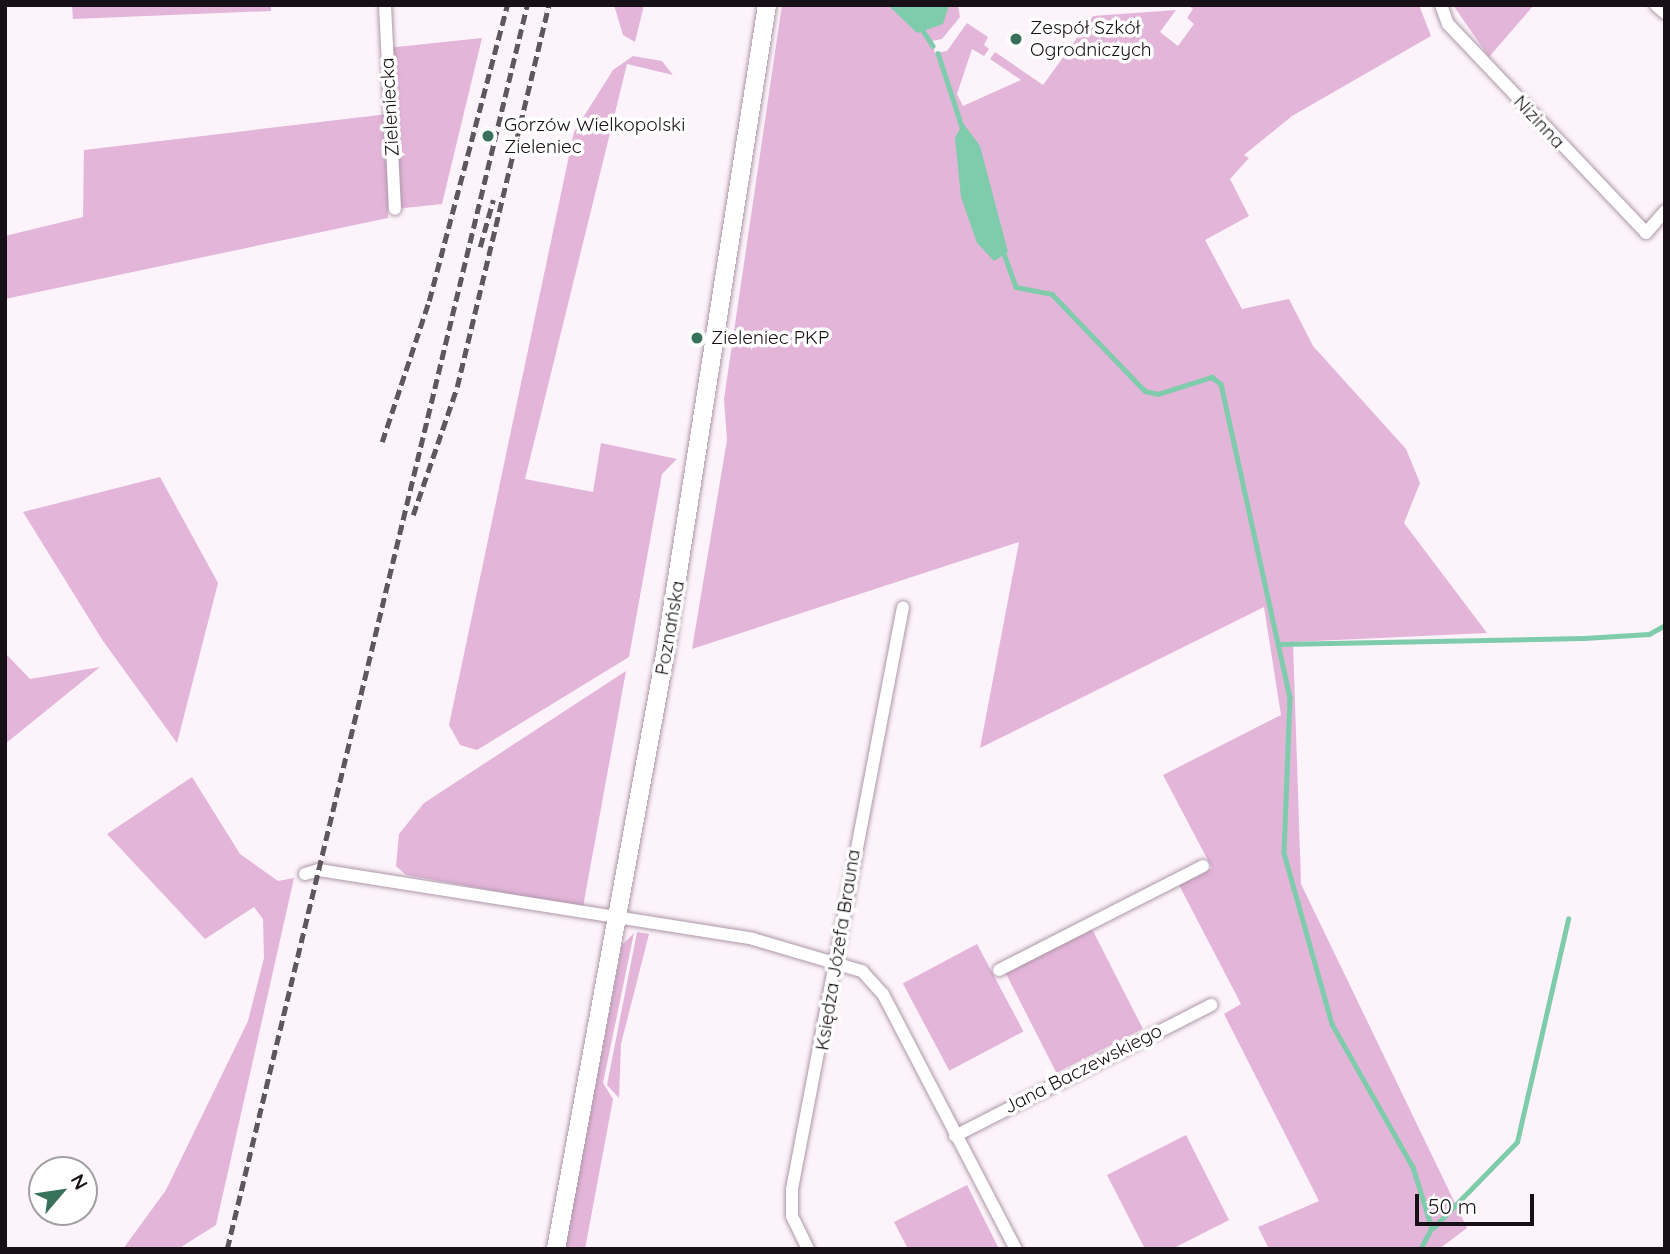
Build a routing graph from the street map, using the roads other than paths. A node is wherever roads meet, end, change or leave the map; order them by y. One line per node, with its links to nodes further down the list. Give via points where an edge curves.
1 (385, 5): 6 (street, Zieleniecka)
2 (767, 5): 11 (main road, Poznańska, via 715,356)
3 (1441, 5): 7 (street, Nizinna, via 1448,24 1646,233)
4 (1656, 5): 5 (street)
5 (1665, 13)
6 (395, 209)
7 (1665, 212)
8 (903, 607): 12 (street, Księdza Józefa Brauna)
9 (1203, 866): 13 (street)
10 (305, 874): 11 (street, via 319,870)
11 (618, 922): 12 (street, via 753,939); 16 (main road, Poznańska)
12 (831, 964): 15 (street, via 862,971 883,994); 17 (street, Księdza Józefa Brauna, via 826,1028 792,1189 792,1216)
13 (999, 970)
14 (1211, 1005): 15 (street, Jana Baczewskiego)
15 (955, 1136): 18 (street)
16 (556, 1249)
17 (808, 1249)
18 (1016, 1249)

